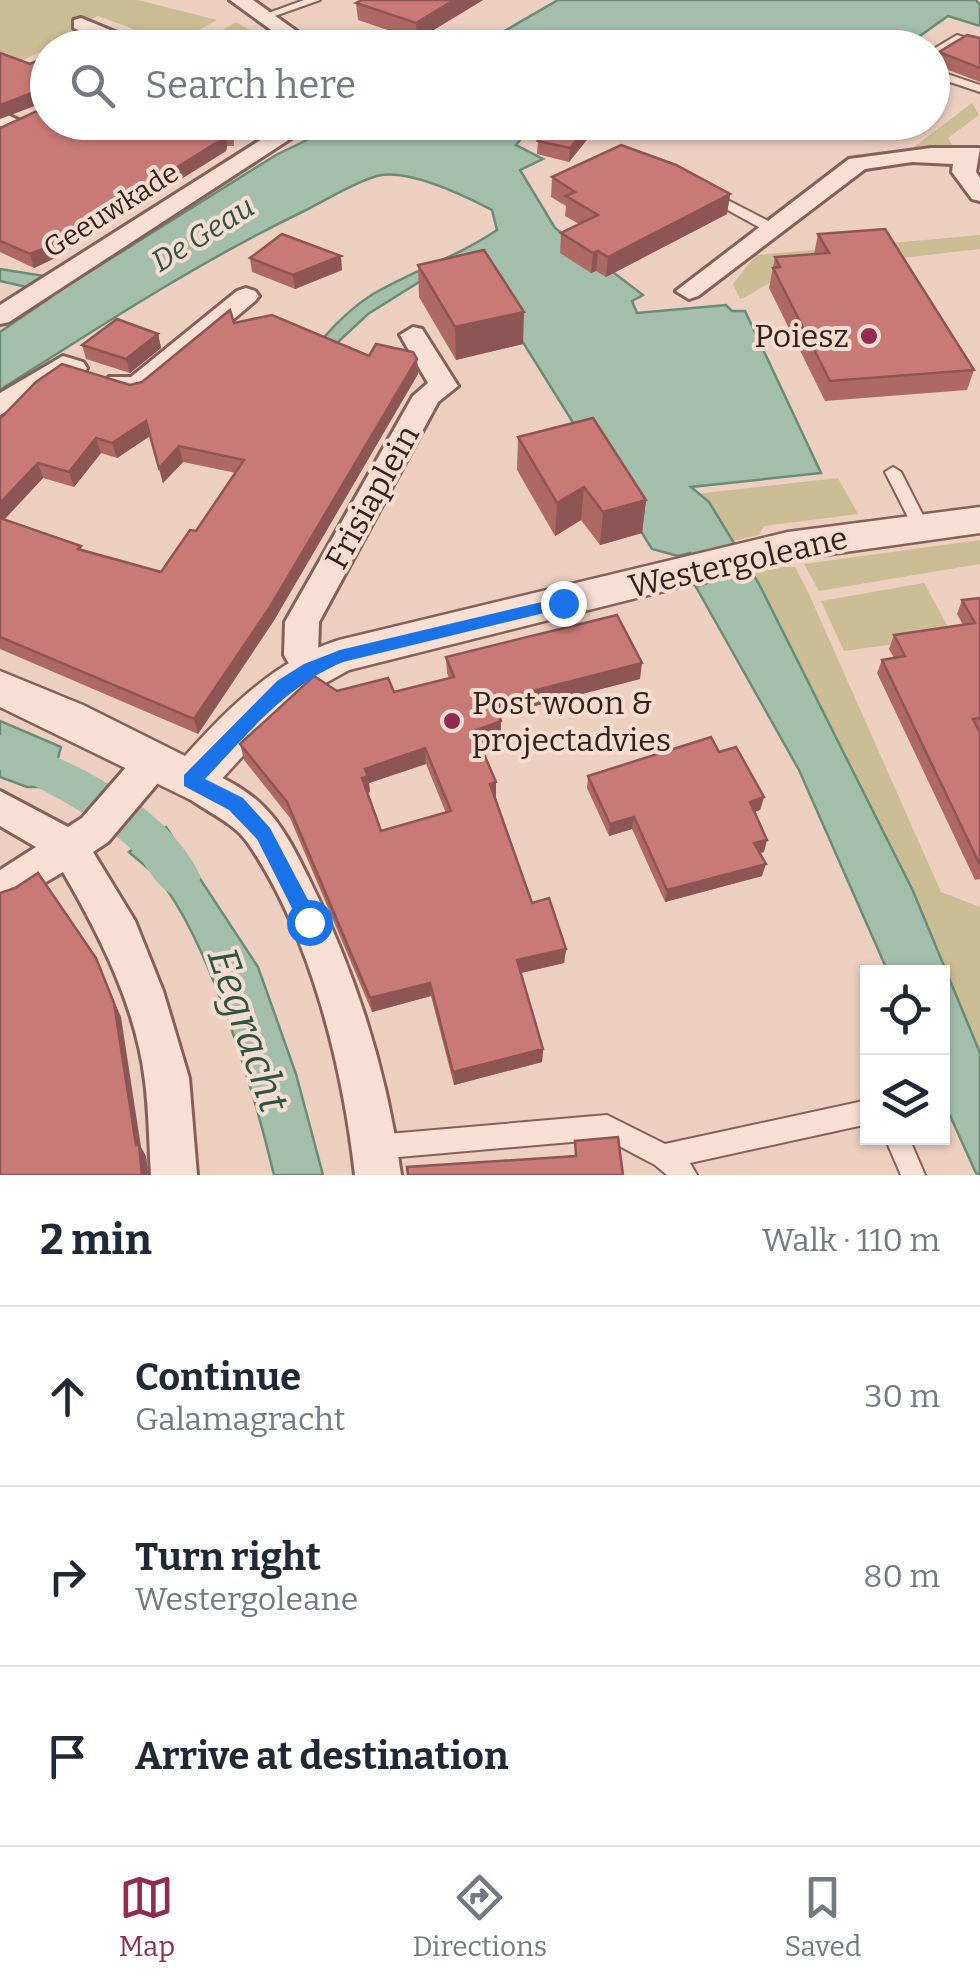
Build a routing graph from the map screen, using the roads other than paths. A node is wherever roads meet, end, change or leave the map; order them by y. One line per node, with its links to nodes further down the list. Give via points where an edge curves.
1 (240, 0): 3 (street)
2 (315, 0): 3 (lane)
3 (268, 15): 6 (street)
4 (81, 24): 5 (street)
5 (95, 30)
6 (287, 30)
7 (950, 43): 8 (lane, via 957,38)
8 (980, 45)
9 (950, 79): 10 (lane)
10 (980, 90)
11 (277, 140): 18 (street, Geeuwkade)
12 (973, 157): 14 (street, via 964,172); 15 (street, via 857,164)
13 (694, 186): 15 (lane)
14 (980, 194)
15 (771, 228): 16 (street)
16 (689, 292)
17 (246, 296): 20 (street, via 135,388 62,365)
18 (0, 316)
19 (413, 335): 24 (street, Frisiaplein, via 444,386 428,396 302,622 301,656)
20 (0, 406)
21 (893, 472): 23 (lane)
22 (980, 520): 23 (street, Westergoleane)
23 (921, 527): 24 (street, Westergoleane, via 757,554)
24 (310, 668): 26 (street, Westergoleane)
25 (0, 688): 26 (street)
26 (162, 773): 28 (street); 33 (street, via 236,804 263,834 309,922 343,1018)
27 (0, 807): 28 (street)
28 (82, 838): 29 (street); 34 (street, via 142,991 167,1078)
29 (0, 890)
30 (860, 1114): 32 (lane)
31 (901, 1145): 36 (lane)
32 (664, 1156): 33 (lane, via 607,1128); 35 (lane)
33 (377, 1161)
34 (174, 1175)
35 (686, 1175)
36 (913, 1175)

